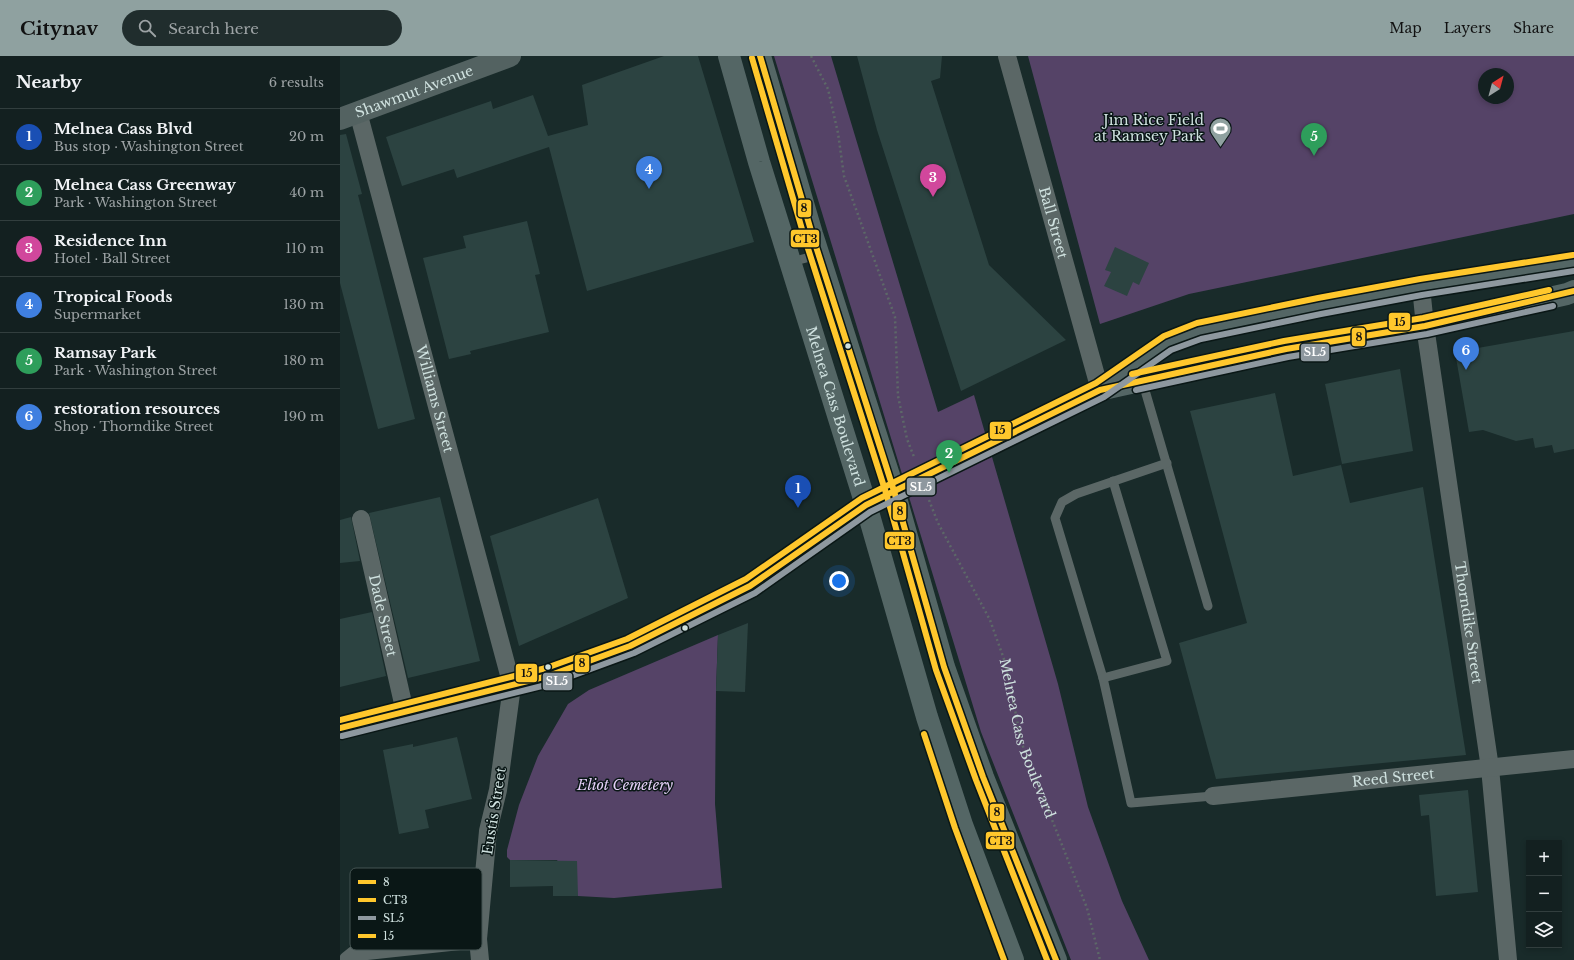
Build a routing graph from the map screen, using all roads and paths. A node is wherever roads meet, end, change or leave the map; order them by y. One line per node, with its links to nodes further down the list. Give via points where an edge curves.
1 (510, 56): 6 (main road, Shawmut Avenue)
2 (729, 56): 8 (main road, Melnea Cass Boulevard)
3 (760, 56): 7 (main road, Melnea Cass Boulevard)
4 (811, 56): 15 (path, via 828,89 844,176 895,317 898,396)
5 (1007, 56): 14 (street, Ball Street)
6 (349, 116): 24 (street, Williams Street)
7 (819, 255): 8 (lane); 18 (main road, Melnea Cass Boulevard)
8 (790, 262): 19 (main road, Melnea Cass Boulevard)
9 (1574, 263): 10 (main road)
10 (1421, 287): 12 (street, Thorndike Street); 13 (main road, via 1199,331 1167,343)
11 (1574, 291): 12 (main road)
12 (1425, 326): 13 (main road); 28 (street, Thorndike Street)
13 (1139, 372): 14 (main road); 16 (lane)
14 (1100, 390): 18 (main road)
15 (906, 428)
16 (1167, 463): 17 (lane); 22 (lane)
17 (1113, 481): 23 (lane, via 1076,494 1062,502 1055,518); 23 (lane, via 1167,661)
18 (894, 491): 19 (main road); 36 (main road, Melnea Cass Boulevard, via 944,667 983,776)
19 (866, 505): 24 (main road, via 750,586 714,605 630,646 548,676); 35 (main road, Melnea Cass Boulevard, via 929,724 962,825)
20 (360, 519): 25 (street, Dade Street)
21 (938, 523): 37 (path, Melnea Cass Boulevard, via 990,620 1005,662 1022,744 1087,908)
22 (1208, 606)
23 (1103, 678): 29 (lane, via 1130,803)
24 (512, 686): 25 (main road); 30 (street, Eustis Street, via 498,790 488,831)
25 (405, 712): 26 (main road)
26 (340, 728)
27 (1574, 758): 28 (street, Reed Street)
28 (1490, 768): 29 (street, Reed Street); 38 (street, Thorndike Street)
29 (1213, 796)
30 (482, 896)
31 (376, 950): 33 (street, via 358,952)
32 (479, 950): 34 (street, Eustis Street)
33 (348, 960)
34 (480, 960)
35 (1013, 960)
36 (1056, 960)
37 (1100, 960)
38 (1508, 960)

